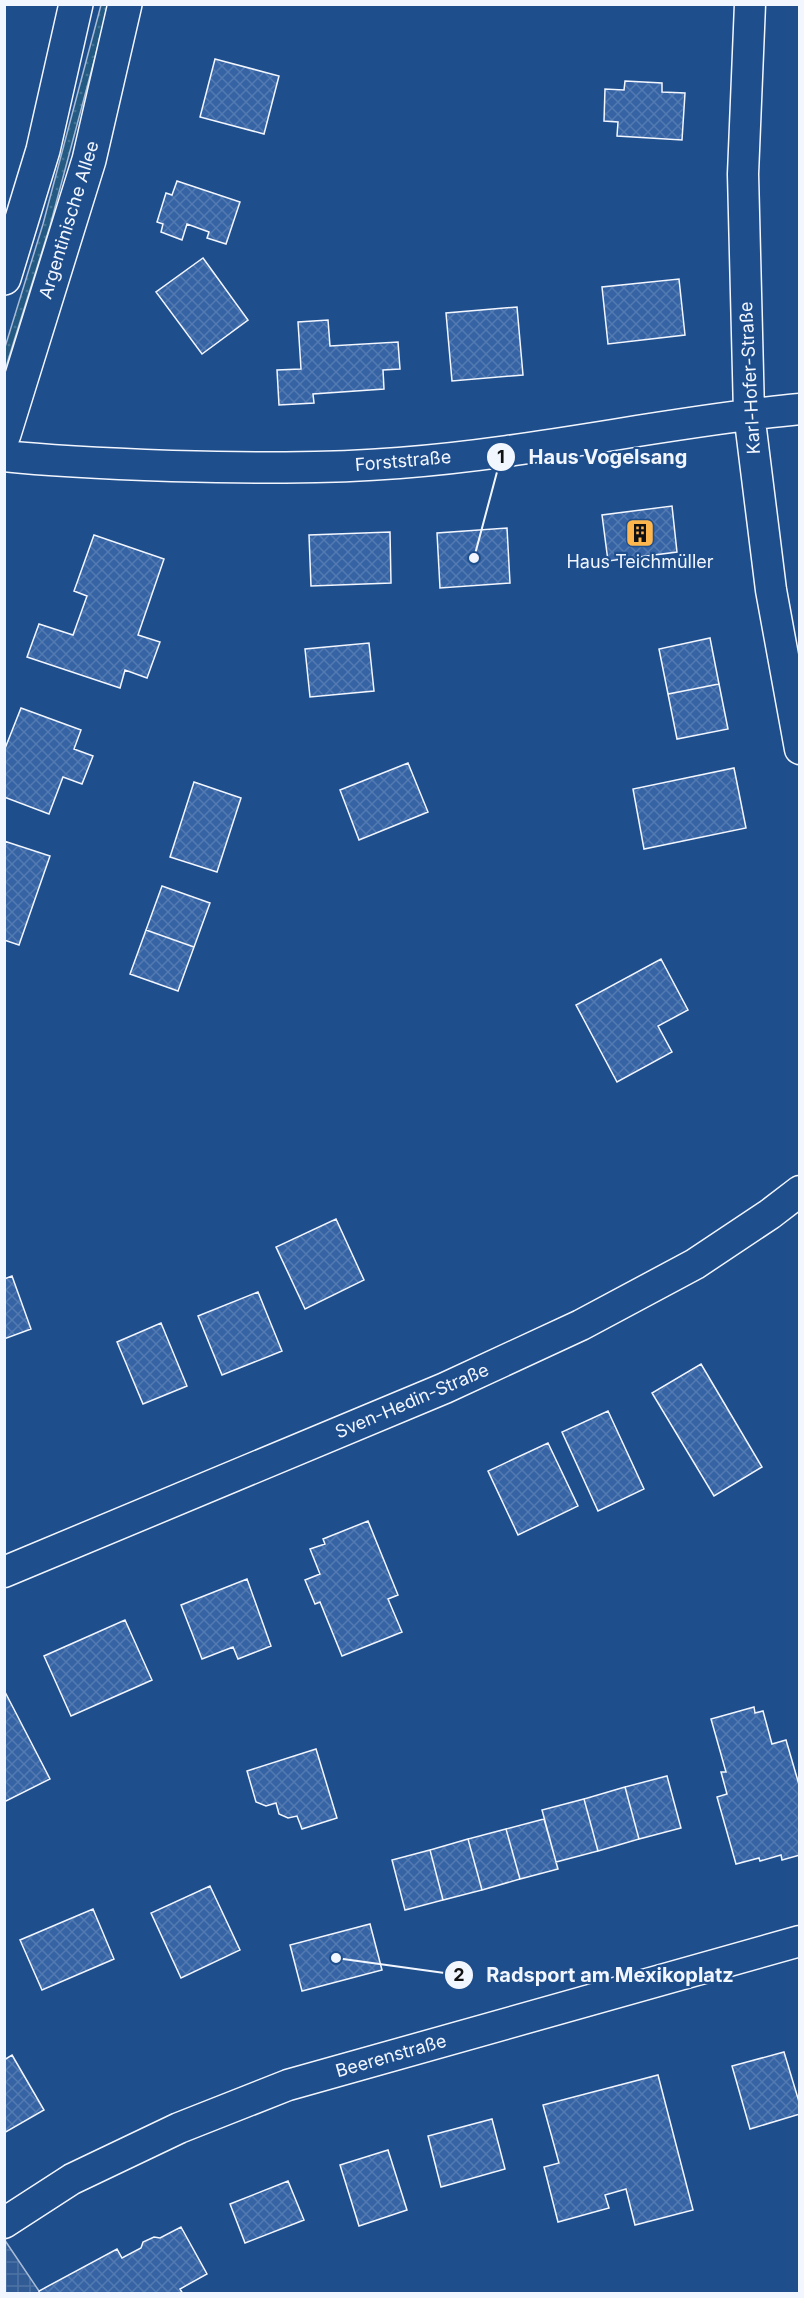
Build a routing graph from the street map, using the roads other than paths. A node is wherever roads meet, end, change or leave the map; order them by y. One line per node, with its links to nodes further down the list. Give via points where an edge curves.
1 (76, 4): 4 (main road, via 43,150)
2 (125, 4): 7 (main road, Argentinische Allee, via 89,160)
3 (750, 4): 6 (street, Karl-Hofer-Straße, via 743,174)
4 (4, 278)
5 (800, 409): 6 (street, Forststraße)
6 (749, 413): 8 (street, Forststraße, via 571,443 400,464 266,469 60,462); 9 (street, Karl-Hofer-Straße, via 771,590)
7 (4, 434)
8 (4, 456)
9 (800, 749)
10 (800, 1191): 11 (street, Sven-Hedin-Straße, via 695,1264 581,1325 445,1388)
11 (4, 1572)
12 (800, 1941): 13 (street, Beerenstraße, via 288,2085 179,2128 72,2179)
13 (4, 2223)

